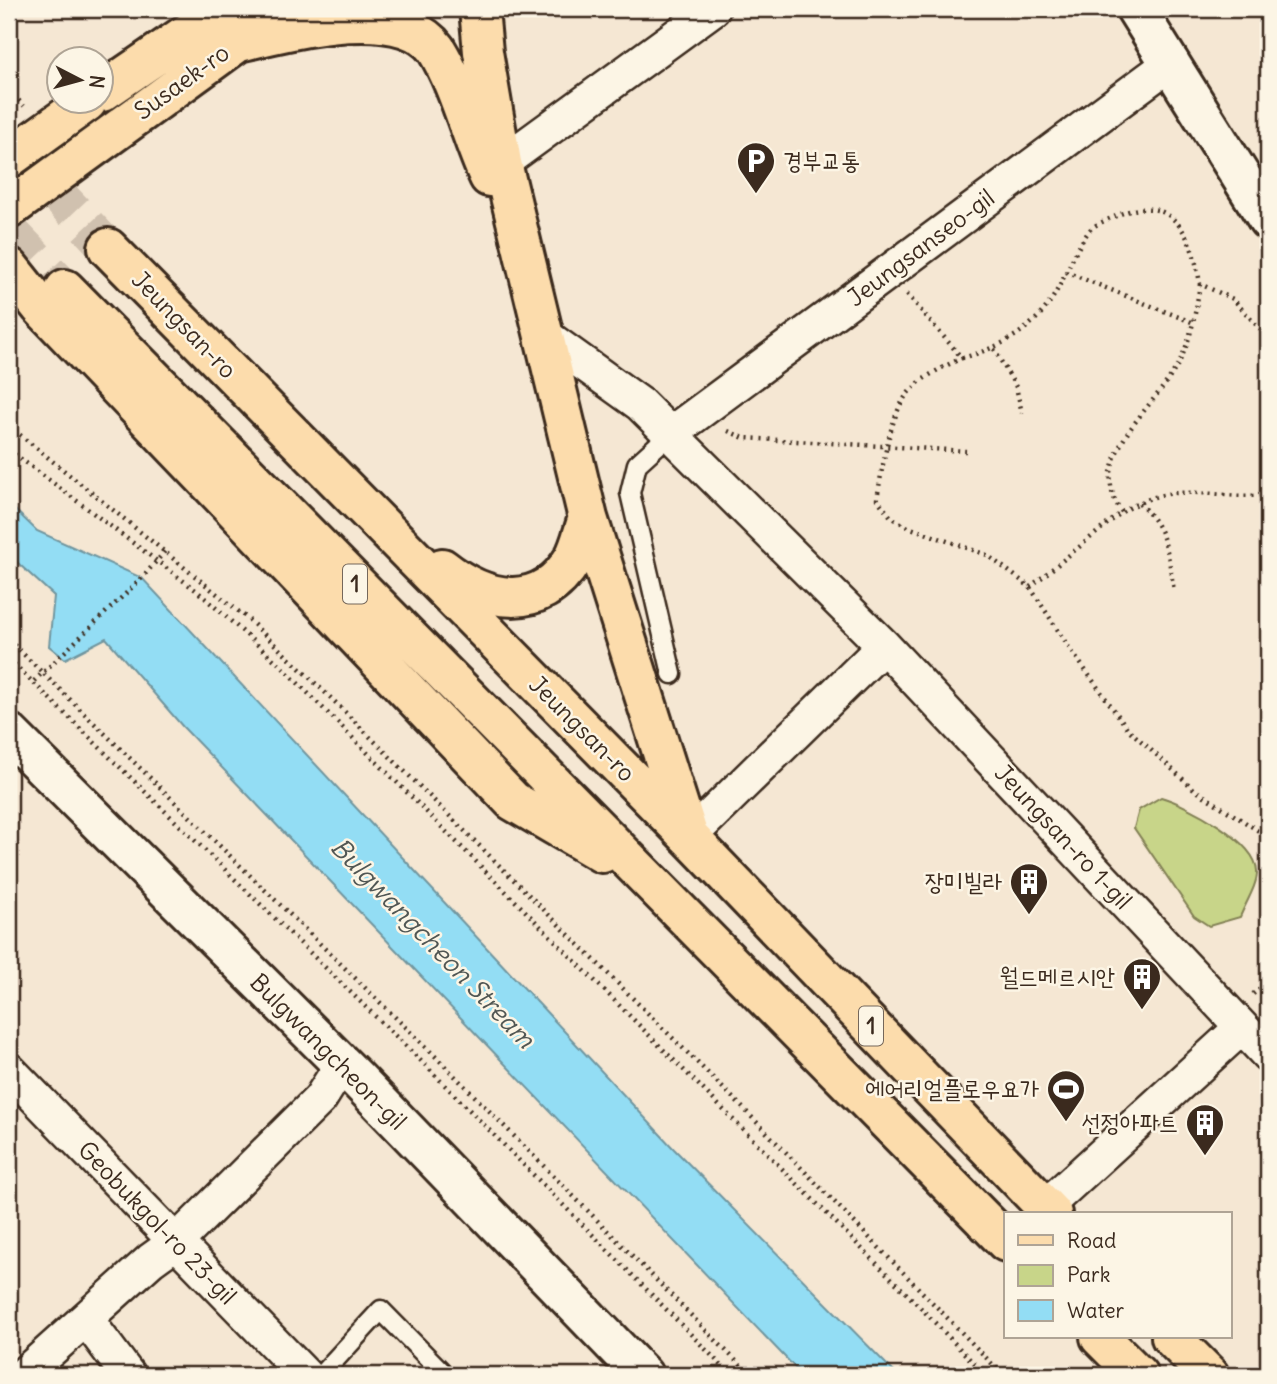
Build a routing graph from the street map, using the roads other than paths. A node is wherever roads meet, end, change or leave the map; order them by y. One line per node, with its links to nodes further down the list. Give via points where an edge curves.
1 (289, 9): 5 (main road, Susaek-ro)
2 (713, 9): 10 (street)
3 (1136, 9): 6 (street)
4 (487, 14): 10 (main road, via 483,52)
5 (229, 26): 7 (main road, Susaek-ro); 11 (main road, Susaek-ro); 14 (main road, via 370,16 421,31 449,75 475,146)
6 (1172, 62): 12 (street); 18 (street, Jeungsanseo-gil)
7 (116, 85)
8 (68, 116): 9 (main road)
9 (9, 158)
10 (502, 163): 14 (main road)
11 (9, 209)
12 (1268, 220)
13 (108, 247): 19 (main road, Jeungsan-ro / 1)
14 (523, 249): 17 (main road)
15 (9, 267): 25 (main road, via 40,306 513,801)
16 (65, 289): 25 (main road, 1)
17 (544, 335): 18 (street, Jeungsan-ro 1-gil, via 640,404); 20 (main road)
18 (670, 434): 21 (street, Jeungsan-ro 1-gil); 22 (lane, via 638,464 630,493)
19 (347, 492): 20 (main road, via 455,578 486,595 511,598 536,593 555,579 572,559); 24 (main road, Jeungsan-ro / 1)
20 (589, 518): 24 (main road)
21 (884, 646): 24 (street); 26 (street, Jeungsan-ro 1-gil)
22 (672, 674)
23 (9, 733): 28 (street, Bulgwangcheon-gil)
24 (689, 837): 30 (main road, Jeungsan-ro / 1)
25 (646, 879): 31 (main road, 1)
26 (1241, 1028): 27 (street, Jeungsan-ro 1-gil); 30 (street)
27 (1268, 1055)
28 (342, 1064): 32 (street, via 320,1098); 41 (street, Bulgwangcheon-gil)
29 (9, 1070): 32 (street, Geobukgol-ro 23-gil)
30 (1049, 1211)
31 (1004, 1240)
32 (176, 1242): 33 (street); 38 (street, Geobukgol-ro 23-gil)
33 (86, 1319): 36 (street); 37 (street)
34 (1101, 1338): 42 (main road)
35 (1172, 1338): 43 (main road)
36 (23, 1375)
37 (128, 1375)
38 (305, 1375)
39 (321, 1375): 40 (lane, via 381,1310)
40 (445, 1375)
41 (643, 1375)
42 (1138, 1375)
43 (1209, 1375)

